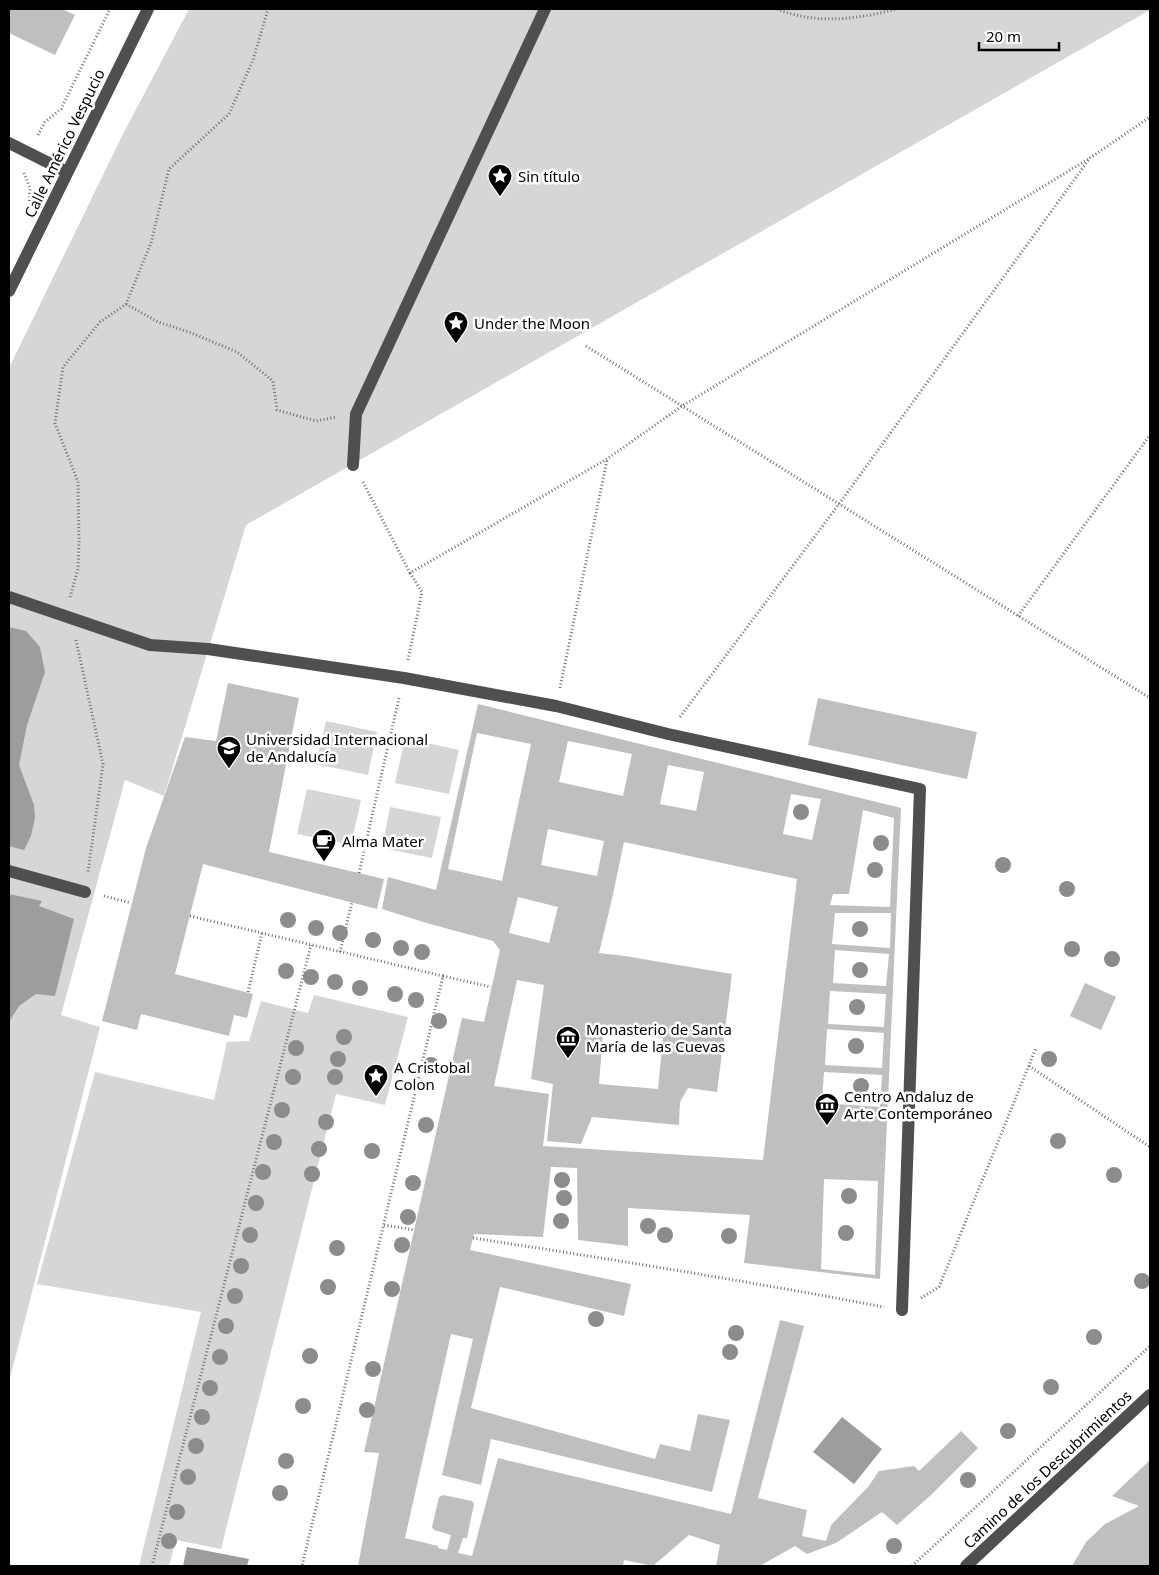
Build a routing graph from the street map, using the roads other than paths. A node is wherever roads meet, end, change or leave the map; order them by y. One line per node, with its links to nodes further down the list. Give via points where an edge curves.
1 (148, 9): 4 (street, Calle Américo Vespucio)
2 (545, 9): 6 (street, via 356,414)
3 (9, 143): 4 (street)
4 (67, 172): 5 (street, Calle Américo Vespucio)
5 (9, 291)
6 (353, 464)
7 (9, 597): 10 (street, via 150,645 208,649 404,678 556,706 668,734 920,788)
8 (9, 871): 9 (street)
9 (85, 892)
10 (902, 1310)
11 (1150, 1395): 12 (street, Camino de los Descubrimientos)
12 (966, 1566)

